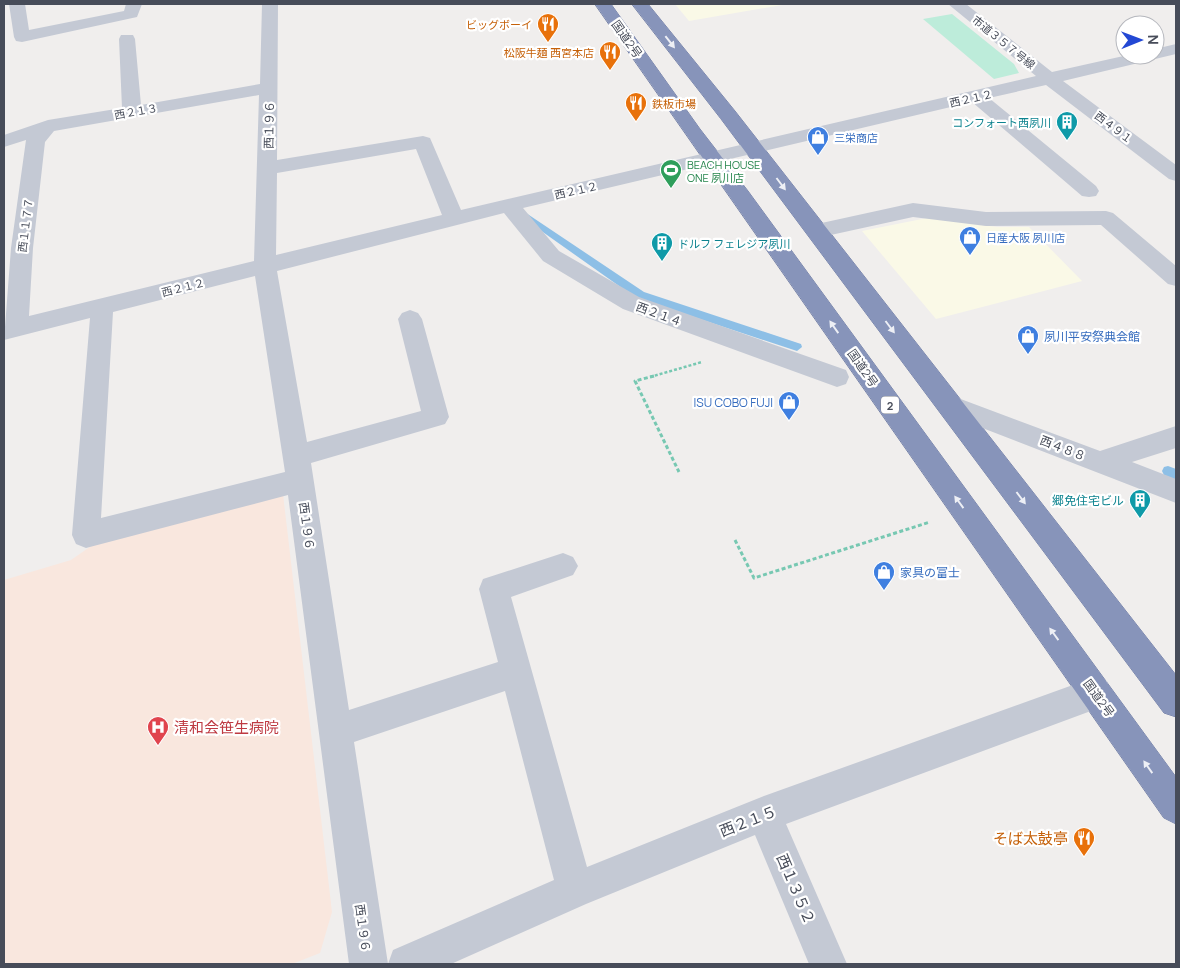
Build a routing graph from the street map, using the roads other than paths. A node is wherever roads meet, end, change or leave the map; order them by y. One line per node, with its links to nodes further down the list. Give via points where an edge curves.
1 (17, 4): 2 (street, via 22,37 131,14)
2 (134, 4)
3 (270, 4): 10 (street, 西１９６)
4 (602, 4): 16 (highway, 国道2号 / 2)
5 (640, 4): 15 (highway, one-way to 15)
6 (956, 4): 9 (street, 市道３５７号線)
7 (127, 39): 12 (street)
8 (1115, 64): 9 (street, 西２１２)
9 (1051, 80): 11 (street, 西２１２); 18 (street, 西４９１)
10 (269, 88): 12 (street, 西２１３); 17 (street, 西１９６)
11 (977, 97): 15 (street, 西２１２); 19 (street)
12 (132, 112): 13 (street, 西２１３)
13 (48, 126): 14 (street, 西２１３); 27 (street, 西１１７７, via 35,141)
14 (4, 141)
15 (754, 149): 16 (street, 西２１２); 22 (highway, one-way to 22)
16 (712, 158): 20 (street, 西２１２); 36 (highway, 国道2号 / 2, one-way to 16)
17 (268, 168): 21 (street, via 423,142); 23 (street, 西１９６)
18 (1176, 175)
19 (1089, 191)
20 (509, 205): 21 (street, 西２１２); 28 (street, 西２１４, via 551,256 630,303)
21 (454, 220): 23 (street, 西２１２)
22 (817, 231): 24 (street, via 913,210 986,219 1106,218); 29 (highway, one-way to 29)
23 (265, 267): 25 (street, 西２１２); 32 (street, 西１９６)
24 (1176, 278)
25 (102, 308): 27 (street, 西２１２); 32 (street, via 86,535)
26 (410, 319): 32 (street, via 436,417)
27 (10, 330)
28 (837, 377)
29 (950, 405): 31 (street, 西４８８); 37 (highway, one-way to 37)
30 (1176, 437): 31 (street)
31 (1099, 462): 33 (street, 西４８８)
32 (298, 468): 38 (street, 西１９６)
33 (1176, 491)
34 (563, 566): 35 (street, via 494,589)
35 (517, 671): 38 (street); 41 (street)
36 (1096, 693): 39 (highway, 国道2号 / 2, one-way to 36); 40 (street, 西２１５)
37 (1176, 701)
38 (336, 731): 42 (street, 西１９６)
39 (1176, 806)
40 (764, 814): 41 (street, 西２１５); 44 (street, 西１３５２)
41 (575, 890): 43 (street, 西２１５)
42 (368, 964)
43 (406, 964)
44 (828, 964)

